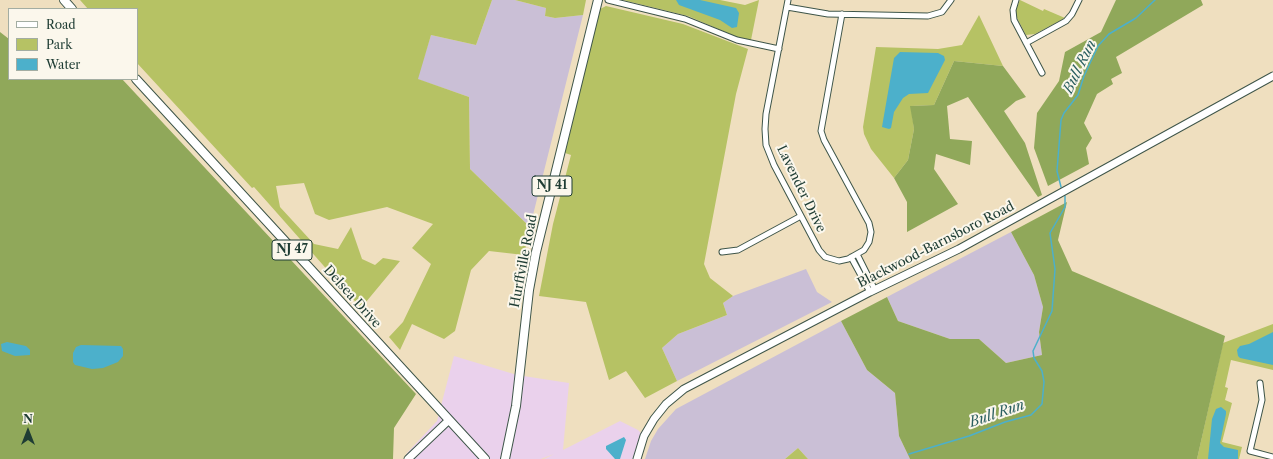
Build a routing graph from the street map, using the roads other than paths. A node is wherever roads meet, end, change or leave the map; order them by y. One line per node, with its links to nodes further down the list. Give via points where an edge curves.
1 (64, 0): 9 (main road)
2 (598, 0): 28 (main road, Hurffville Road / NJ 41, via 536,252 529,290 516,406)
3 (608, 0): 12 (street, via 683,19 738,40)
4 (788, 0): 8 (street, Lavender Drive)
5 (951, 0): 10 (street, via 944,10 932,16)
6 (1016, 0): 11 (street, via 1013,17)
7 (1079, 0): 11 (street, via 1066,21)
8 (787, 7): 10 (street); 12 (street, Lavender Drive)
9 (71, 8)
10 (842, 14): 18 (street, via 821,129 824,140 871,228 868,244)
11 (1026, 43): 13 (street)
12 (779, 49): 16 (street, Lavender Drive, via 766,119 766,140 772,162)
13 (1042, 73)
14 (1273, 76): 20 (main road, Blackwood-Barnsboro Road, via 972,242)
15 (137, 80): 22 (main road, Delsea Drive / NJ 47)
16 (801, 216): 17 (street, via 738,250); 19 (street, Lavender Drive, via 825,257 836,261)
17 (722, 252)
18 (857, 254): 19 (street, Lavender Drive); 20 (street)
19 (851, 257): 20 (street)
20 (872, 291): 29 (main road, Blackwood-Barnsboro Road, via 676,395 654,419 644,436)
21 (1260, 382): 24 (street, via 1262,400 1250,451)
22 (449, 420): 23 (main road, Delsea Drive / NJ 47); 25 (main road)
23 (474, 448): 26 (main road, NJ 47); 27 (main road, Delsea Drive / NJ 47)
24 (1273, 457)
25 (408, 459)
26 (480, 459)
27 (485, 459)
28 (505, 459)
29 (637, 459)

